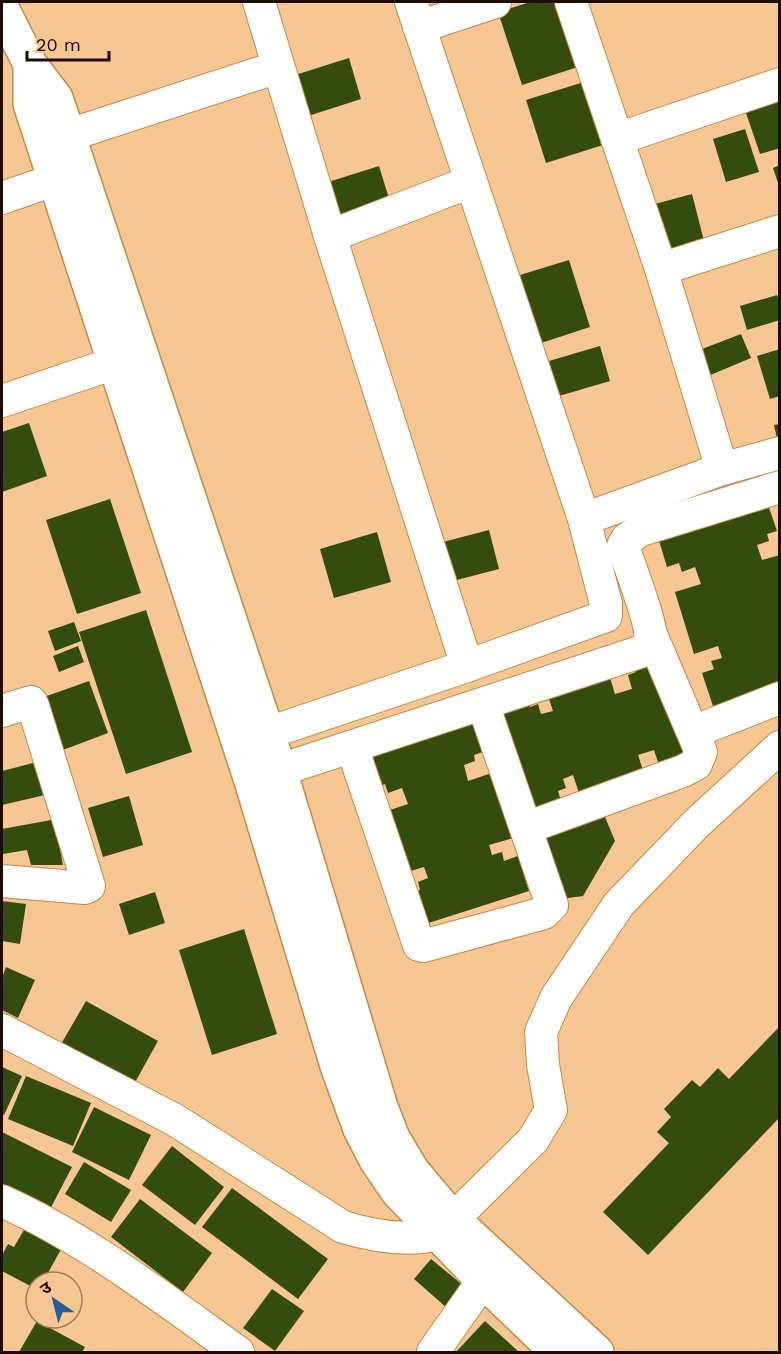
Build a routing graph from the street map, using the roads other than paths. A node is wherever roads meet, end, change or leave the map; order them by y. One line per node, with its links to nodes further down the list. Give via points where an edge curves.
1 (259, 2): 7 (street)
2 (495, 2): 5 (street)
3 (572, 2): 10 (street)
4 (2, 8): 6 (street)
5 (415, 14): 12 (street)
6 (30, 64): 9 (street, via 57,98); 11 (street, via 30,104)
7 (278, 67): 9 (street); 15 (street)
8 (780, 84): 10 (street)
9 (69, 135): 29 (street)
10 (617, 139): 16 (street)
11 (54, 180): 13 (street); 17 (street)
12 (470, 182): 15 (street); 22 (street)
13 (2, 198)
14 (780, 231): 16 (street)
15 (330, 236): 24 (street)
16 (661, 269): 20 (street)
17 (115, 363): 18 (street); 29 (street)
18 (2, 401)
19 (780, 453): 20 (street)
20 (722, 469): 22 (street)
21 (778, 492): 23 (street, via 641,530 627,539 623,546)
22 (584, 519): 24 (street, via 606,616)
23 (650, 632): 26 (street, via 649,646 640,652); 28 (street)
24 (466, 666): 29 (street)
25 (780, 698): 28 (street)
26 (483, 704): 30 (street); 33 (street)
27 (2, 711): 34 (street, via 31,702 33,706 88,886)
28 (693, 732): 33 (street, via 701,752 696,764)
29 (253, 738): 32 (street); 37 (street, via 337,1066 360,1129 397,1191)
30 (352, 747): 32 (street); 33 (street, via 419,945 549,909 552,905)
31 (780, 747): 37 (street, via 697,823 619,904 556,998 541,1032 551,1110 533,1140)
32 (280, 770): 37 (street, via 381,1107 393,1138)
33 (526, 828)
34 (2, 881)
35 (2, 1030): 37 (street, via 175,1120 343,1227 368,1235 421,1238)
36 (2, 1202): 39 (street, via 102,1257)
37 (445, 1226): 38 (street); 42 (street)
38 (483, 1281): 40 (street); 41 (street)
39 (238, 1353)
40 (433, 1353)
41 (557, 1353)
42 (597, 1353)

